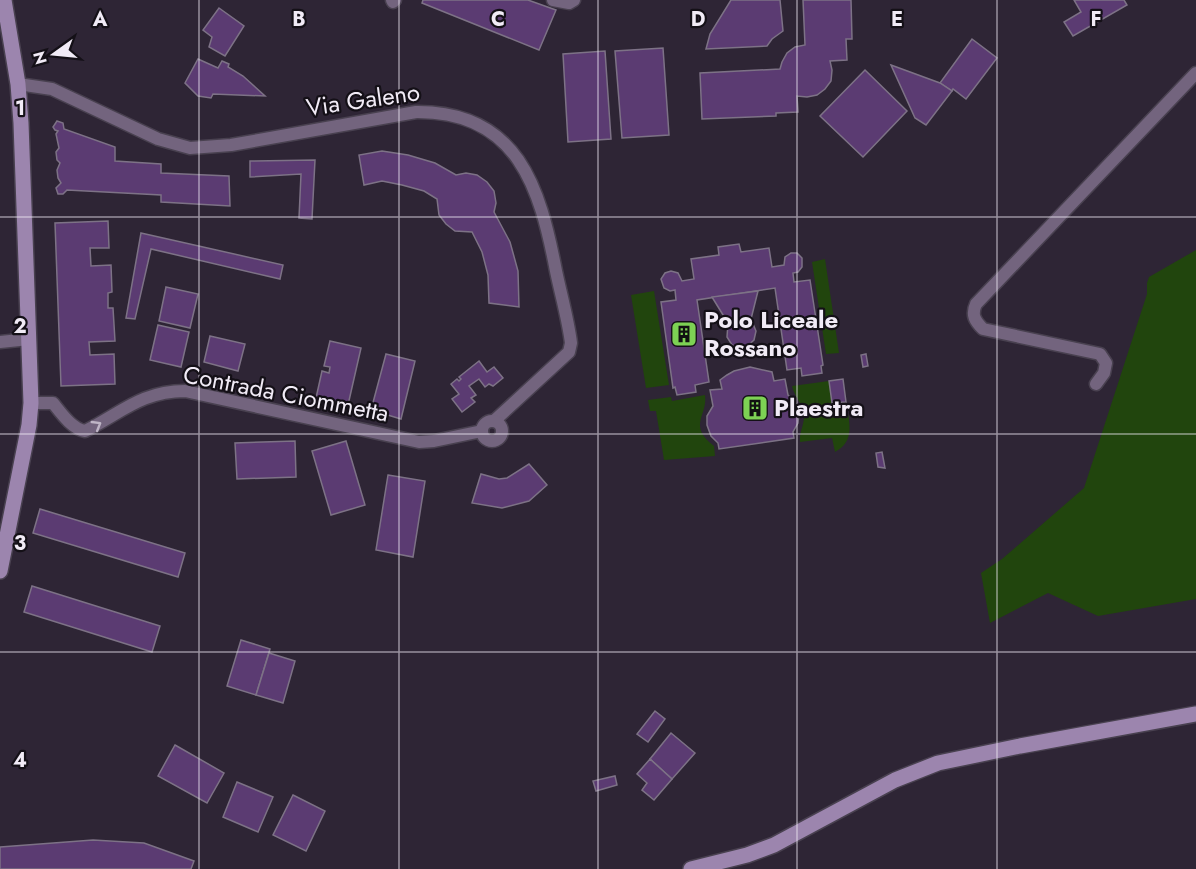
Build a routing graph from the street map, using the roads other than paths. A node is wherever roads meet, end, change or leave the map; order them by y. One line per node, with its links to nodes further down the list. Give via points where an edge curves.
1 (4, 0): 5 (main road)
2 (553, 0): 3 (street)
3 (574, 0)
4 (1196, 73): 8 (street, via 973,309 974,318 983,329 1100,354 1106,363)
5 (18, 84): 6 (main road); 10 (street, Via Galeno, via 52,88 158,139 190,148 231,145 416,112 446,115 488,130 518,159 538,196 571,343 569,352)
6 (29, 339): 7 (street); 9 (main road)
7 (0, 342)
8 (1096, 384)
9 (31, 403): 11 (street, Contrada Ciommetta, one-way to 11, via 52,403 80,431 133,402 175,391 419,442); 12 (main road)
10 (494, 421): 11 (street, via 484,424); 11 (street, via 501,428 498,439 489,441)
11 (482, 431)
12 (0, 571)
13 (1196, 714): 14 (main road, via 938,763 886,785 774,845)
14 (691, 869)

